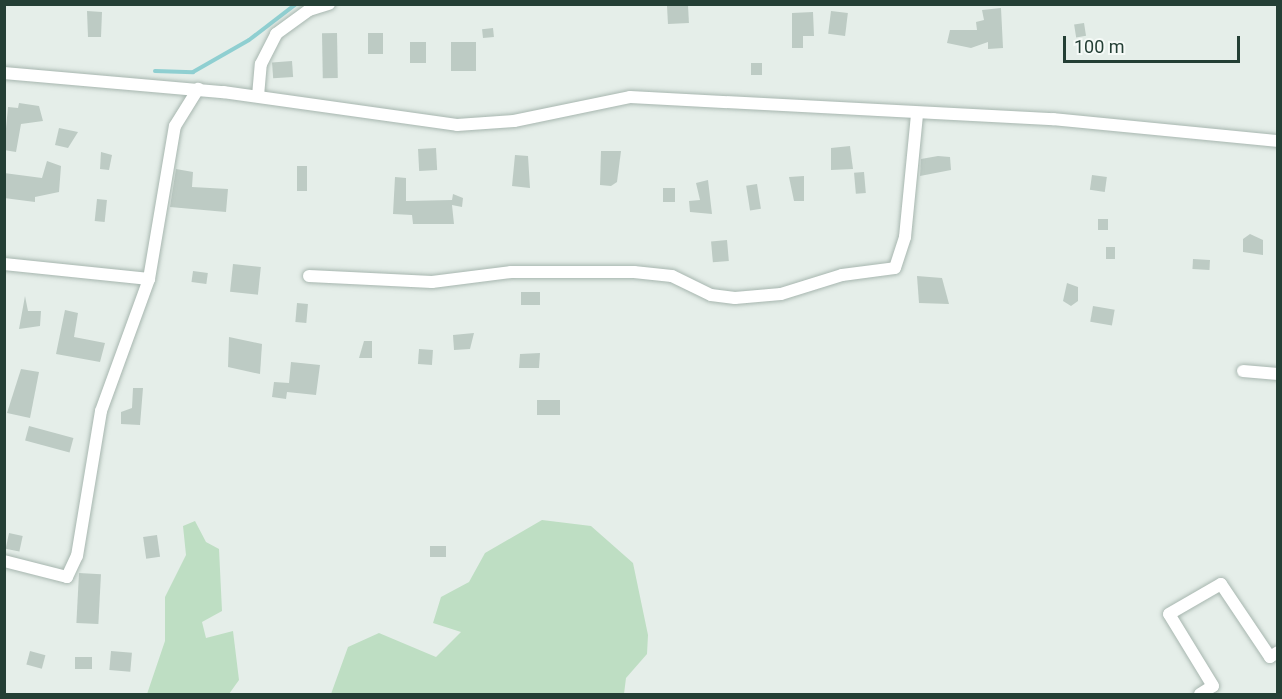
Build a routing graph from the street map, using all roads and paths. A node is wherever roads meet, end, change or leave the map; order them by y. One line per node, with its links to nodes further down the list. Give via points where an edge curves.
1 (329, 4): 4 (street, via 309,10 276,34 263,57)
2 (4, 73): 3 (street)
3 (198, 89): 4 (street); 9 (street, via 175,126)
4 (258, 96): 5 (street, via 456,125 514,121 630,96)
5 (917, 114): 6 (street, via 1053,119); 8 (street, via 905,237 895,268 842,274 781,294 735,298 711,295 672,276 634,272 511,272 432,282)
6 (1278, 141)
7 (4, 264): 9 (street)
8 (309, 276)
9 (149, 279): 12 (street, via 101,411 79,546 67,577)
10 (1243, 370): 11 (street)
11 (1278, 374)
12 (4, 561)
13 (1278, 652): 14 (street, via 1270,657 1221,585 1169,614 1213,686)
14 (1200, 694)

